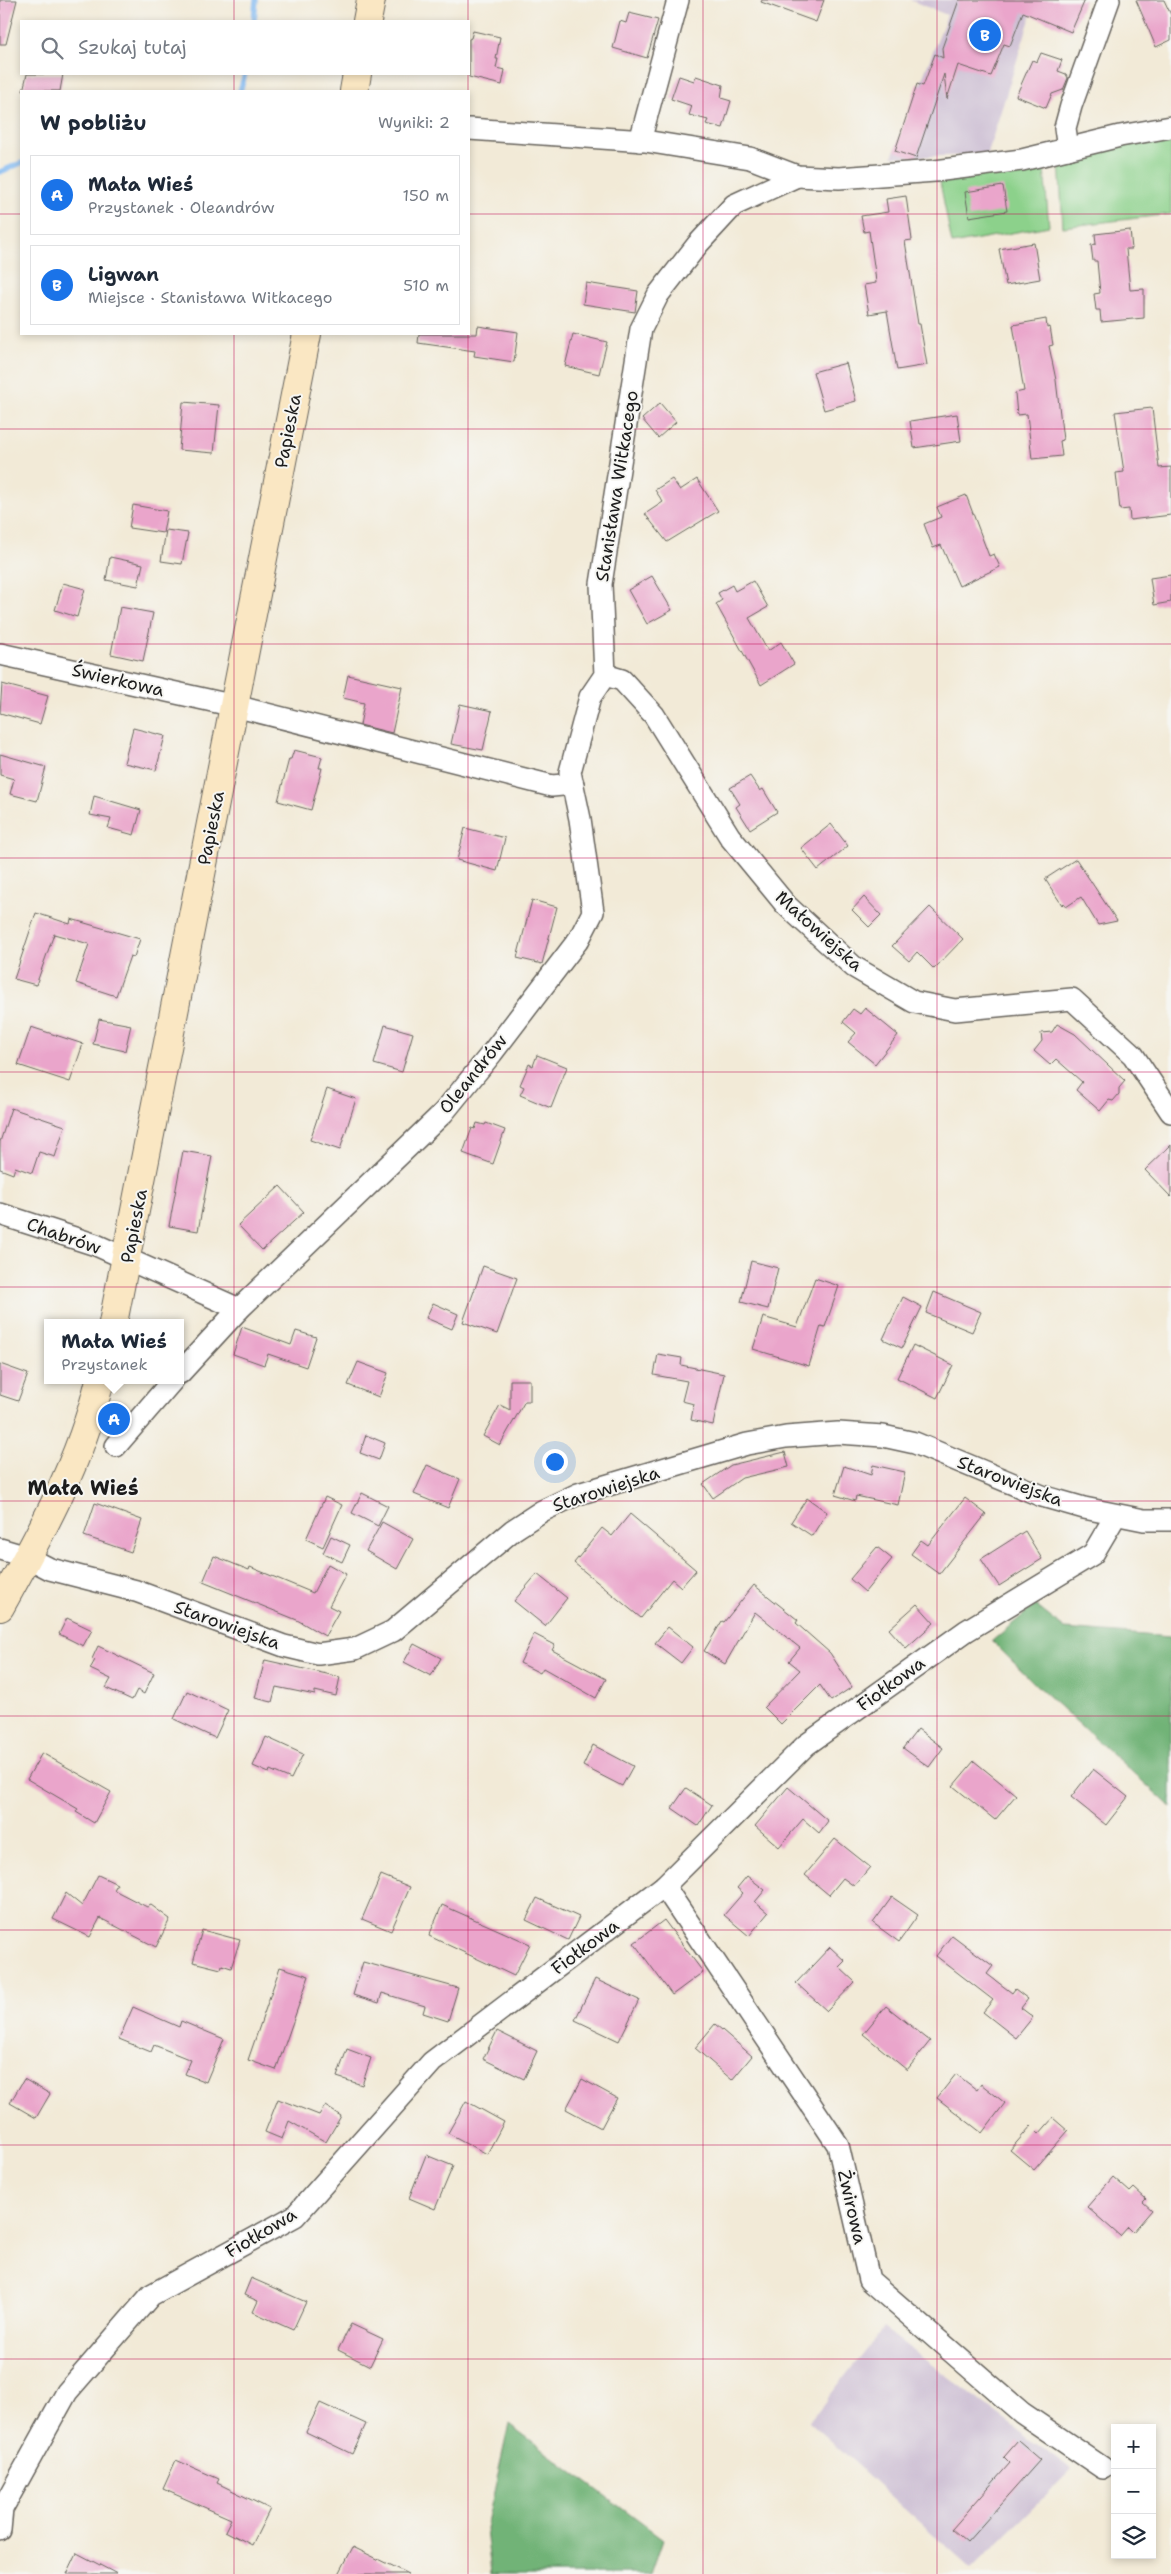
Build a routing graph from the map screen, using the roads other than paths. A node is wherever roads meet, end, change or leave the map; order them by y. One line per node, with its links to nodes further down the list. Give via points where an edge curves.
1 (371, 0): 4 (street)
2 (678, 0): 9 (street)
3 (1109, 0): 10 (street, via 1071,106 1065,128)
4 (367, 20)
5 (357, 75): 6 (street)
6 (354, 90)
7 (1171, 127): 10 (street, Stanisława Witkacego)
8 (470, 129): 9 (street, Stanisława Witkacego)
9 (640, 141): 11 (street, Stanisława Witkacego, via 750,158)
10 (1068, 149): 11 (street, Stanisława Witkacego, via 1022,160 934,171 839,178)
11 (797, 176): 14 (street, Stanisława Witkacego, via 734,205 658,295 641,329 601,584)
12 (307, 335): 15 (street, Papieska)
13 (0, 654): 15 (street, Świerkowa)
14 (605, 675): 16 (street, via 590,697 570,772); 17 (street, Małowiejska, via 622,680 654,715 730,837 786,905 854,967 914,1002 955,1010 1072,999 1133,1055)
15 (235, 706): 16 (street, via 552,786); 19 (street, Papieska)
16 (573, 784): 20 (street, Oleandrów, via 593,912 579,939 443,1113)
17 (1171, 1112)
18 (0, 1214): 19 (street, Chabrów, via 96,1245)
19 (127, 1260): 20 (street); 21 (street, Papieska)
20 (239, 1309): 22 (street, Oleandrów)
21 (115, 1319)
22 (184, 1369)
23 (99, 1384): 29 (street, via 82,1441)
24 (170, 1384): 25 (street)
25 (116, 1446)
26 (1116, 1514): 27 (street, Starowiejska, via 1144,1520); 29 (street, Starowiejska, via 1042,1496 915,1443 838,1433 786,1437 747,1444 578,1494 542,1511 513,1530 393,1631 355,1649 318,1654 284,1646 136,1591 50,1569); 31 (street, Fiołkowa, via 1093,1554 966,1631 806,1745)
27 (1171, 1520)
28 (0, 1549): 29 (street, Starowiejska)
29 (27, 1557): 30 (street)
30 (0, 1607)
31 (664, 1886): 32 (street, Żwirowa, via 838,2145 869,2280 1022,2412); 33 (street, Fiołkowa, via 432,2062 295,2216 151,2295 67,2392 2,2509)
32 (1103, 2468)
33 (0, 2530)

